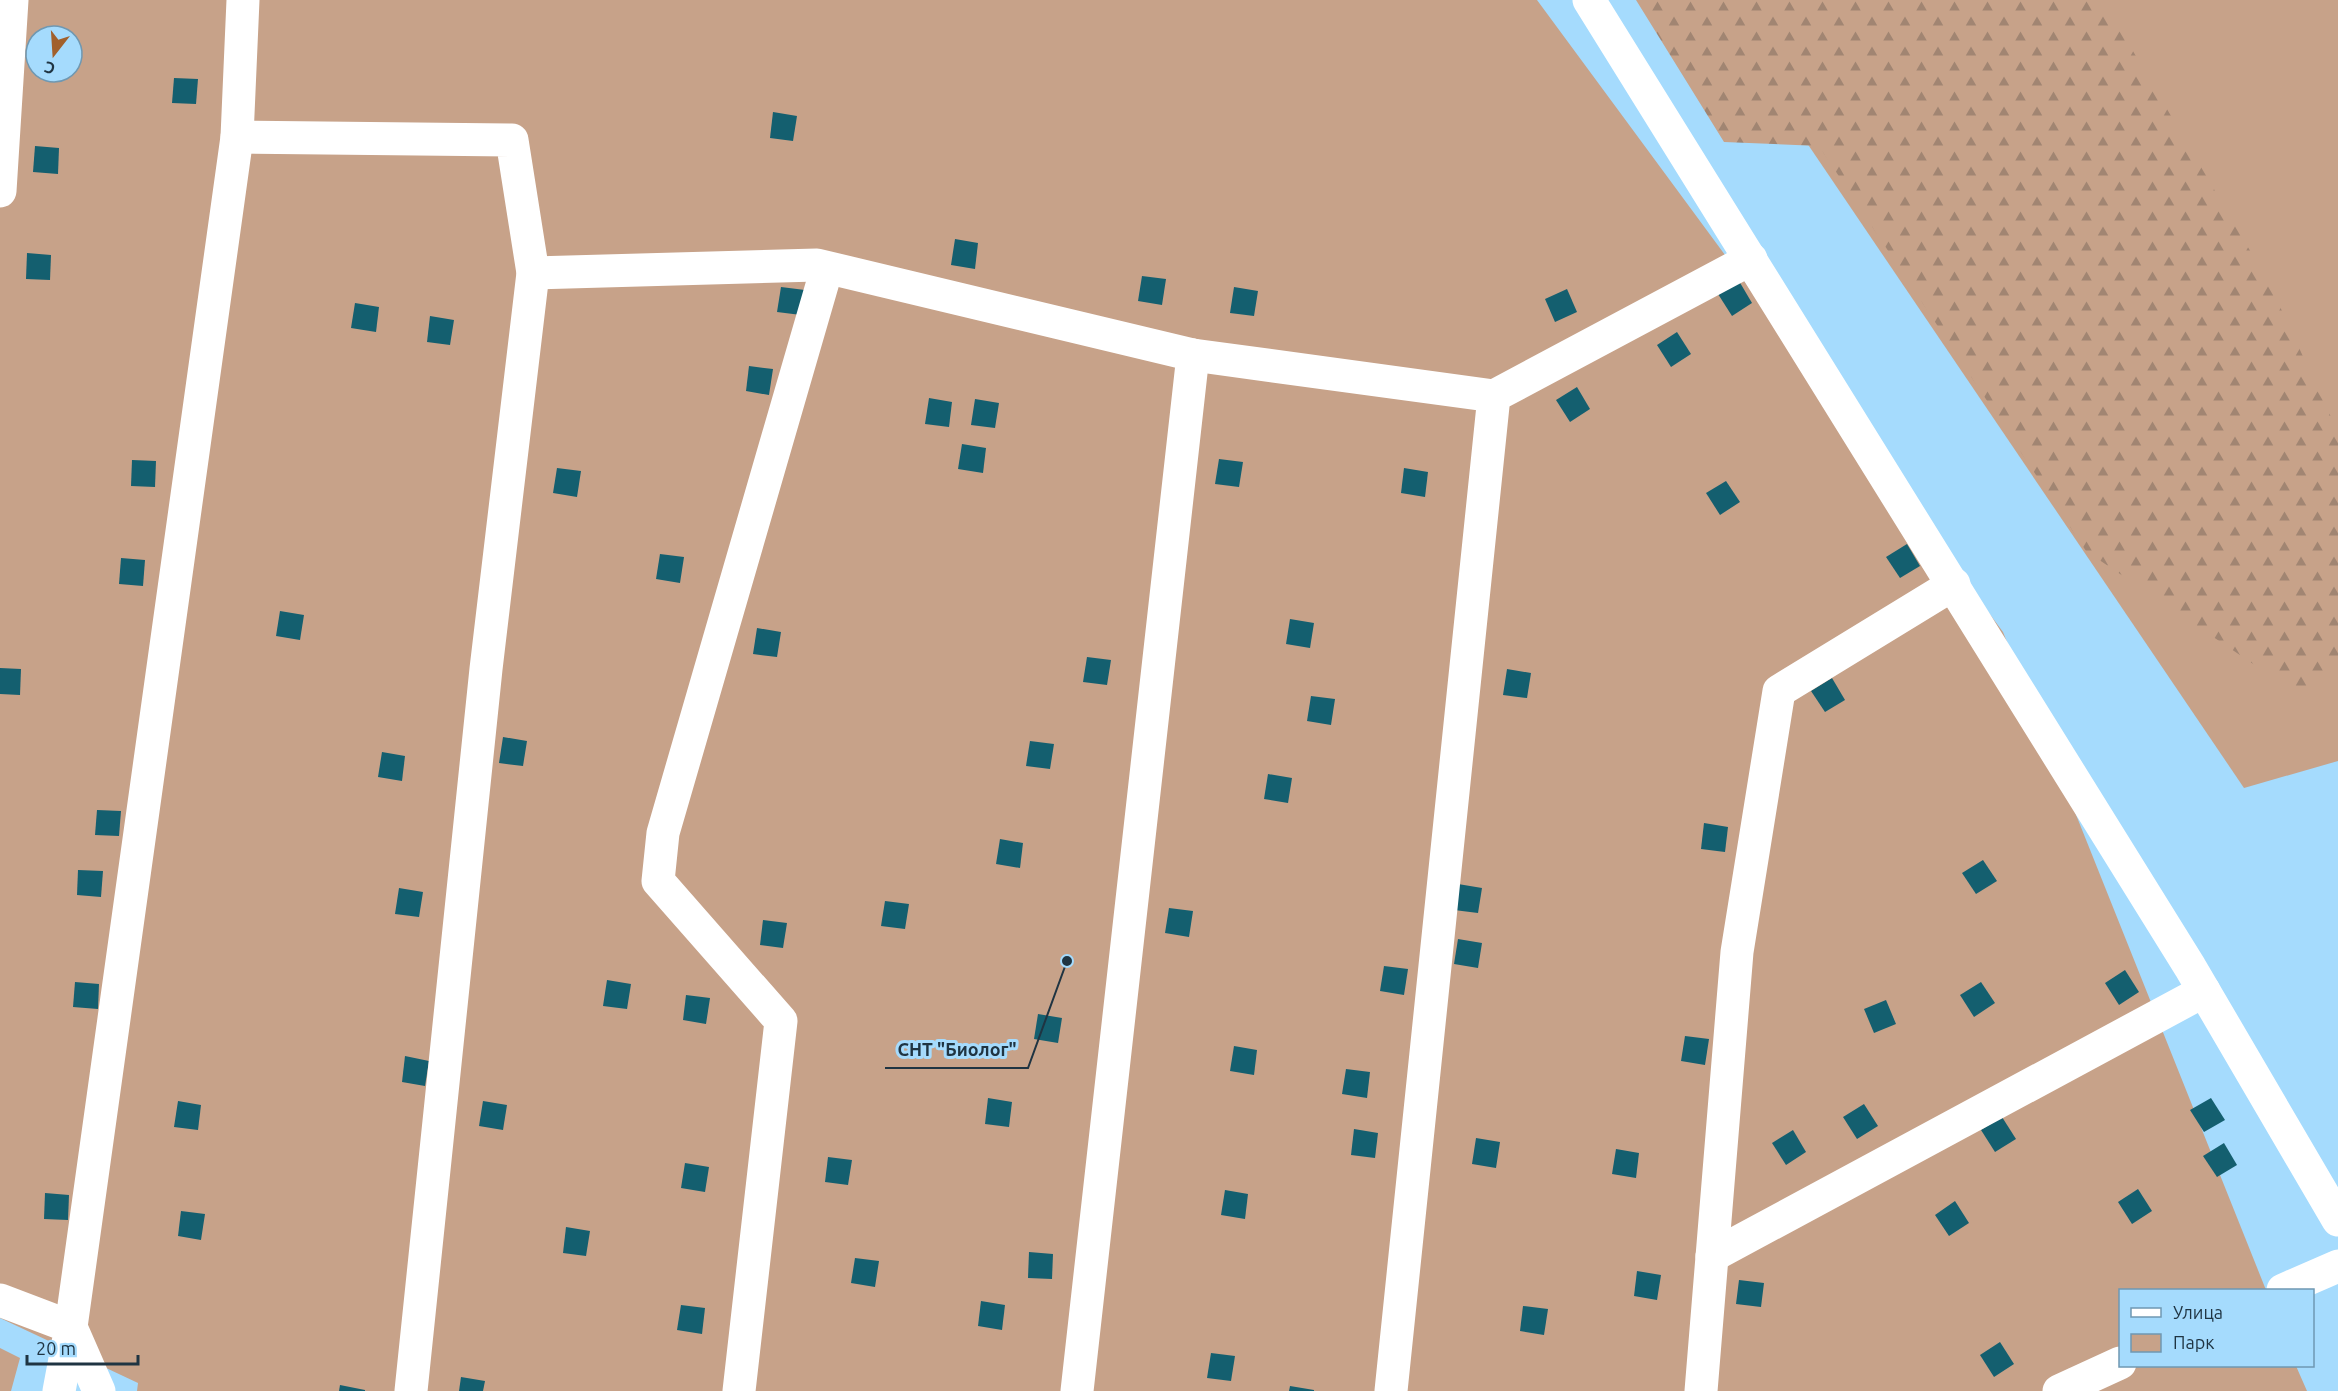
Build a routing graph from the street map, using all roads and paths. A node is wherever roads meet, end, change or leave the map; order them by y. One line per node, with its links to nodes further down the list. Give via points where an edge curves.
1 (12, 0): 5 (lane)
2 (243, 0): 4 (lane)
3 (1589, 0): 6 (lane)
4 (237, 137): 8 (lane, via 512,140); 18 (lane)
5 (0, 191)
6 (1751, 259): 10 (lane); 11 (lane)
7 (827, 268): 8 (lane, via 817,265); 9 (lane); 23 (lane, via 663,833 658,880 781,1021)
8 (533, 273): 22 (lane, via 486,669)
9 (1193, 355): 10 (lane); 24 (lane)
10 (1494, 396): 25 (lane)
11 (1954, 584): 12 (lane); 14 (lane, via 1779,691 1737,952)
12 (2204, 991): 13 (lane); 14 (lane)
13 (2338, 1220)
14 (1712, 1256): 26 (lane)
15 (2338, 1266): 16 (lane)
16 (2285, 1289)
17 (0, 1300): 18 (lane)
18 (71, 1327): 20 (lane); 21 (lane)
19 (2119, 1364): 27 (lane)
20 (59, 1391)
21 (99, 1391)
22 (411, 1391)
23 (740, 1391)
24 (1077, 1391)
25 (1391, 1391)
26 (1701, 1391)
27 (2059, 1391)

